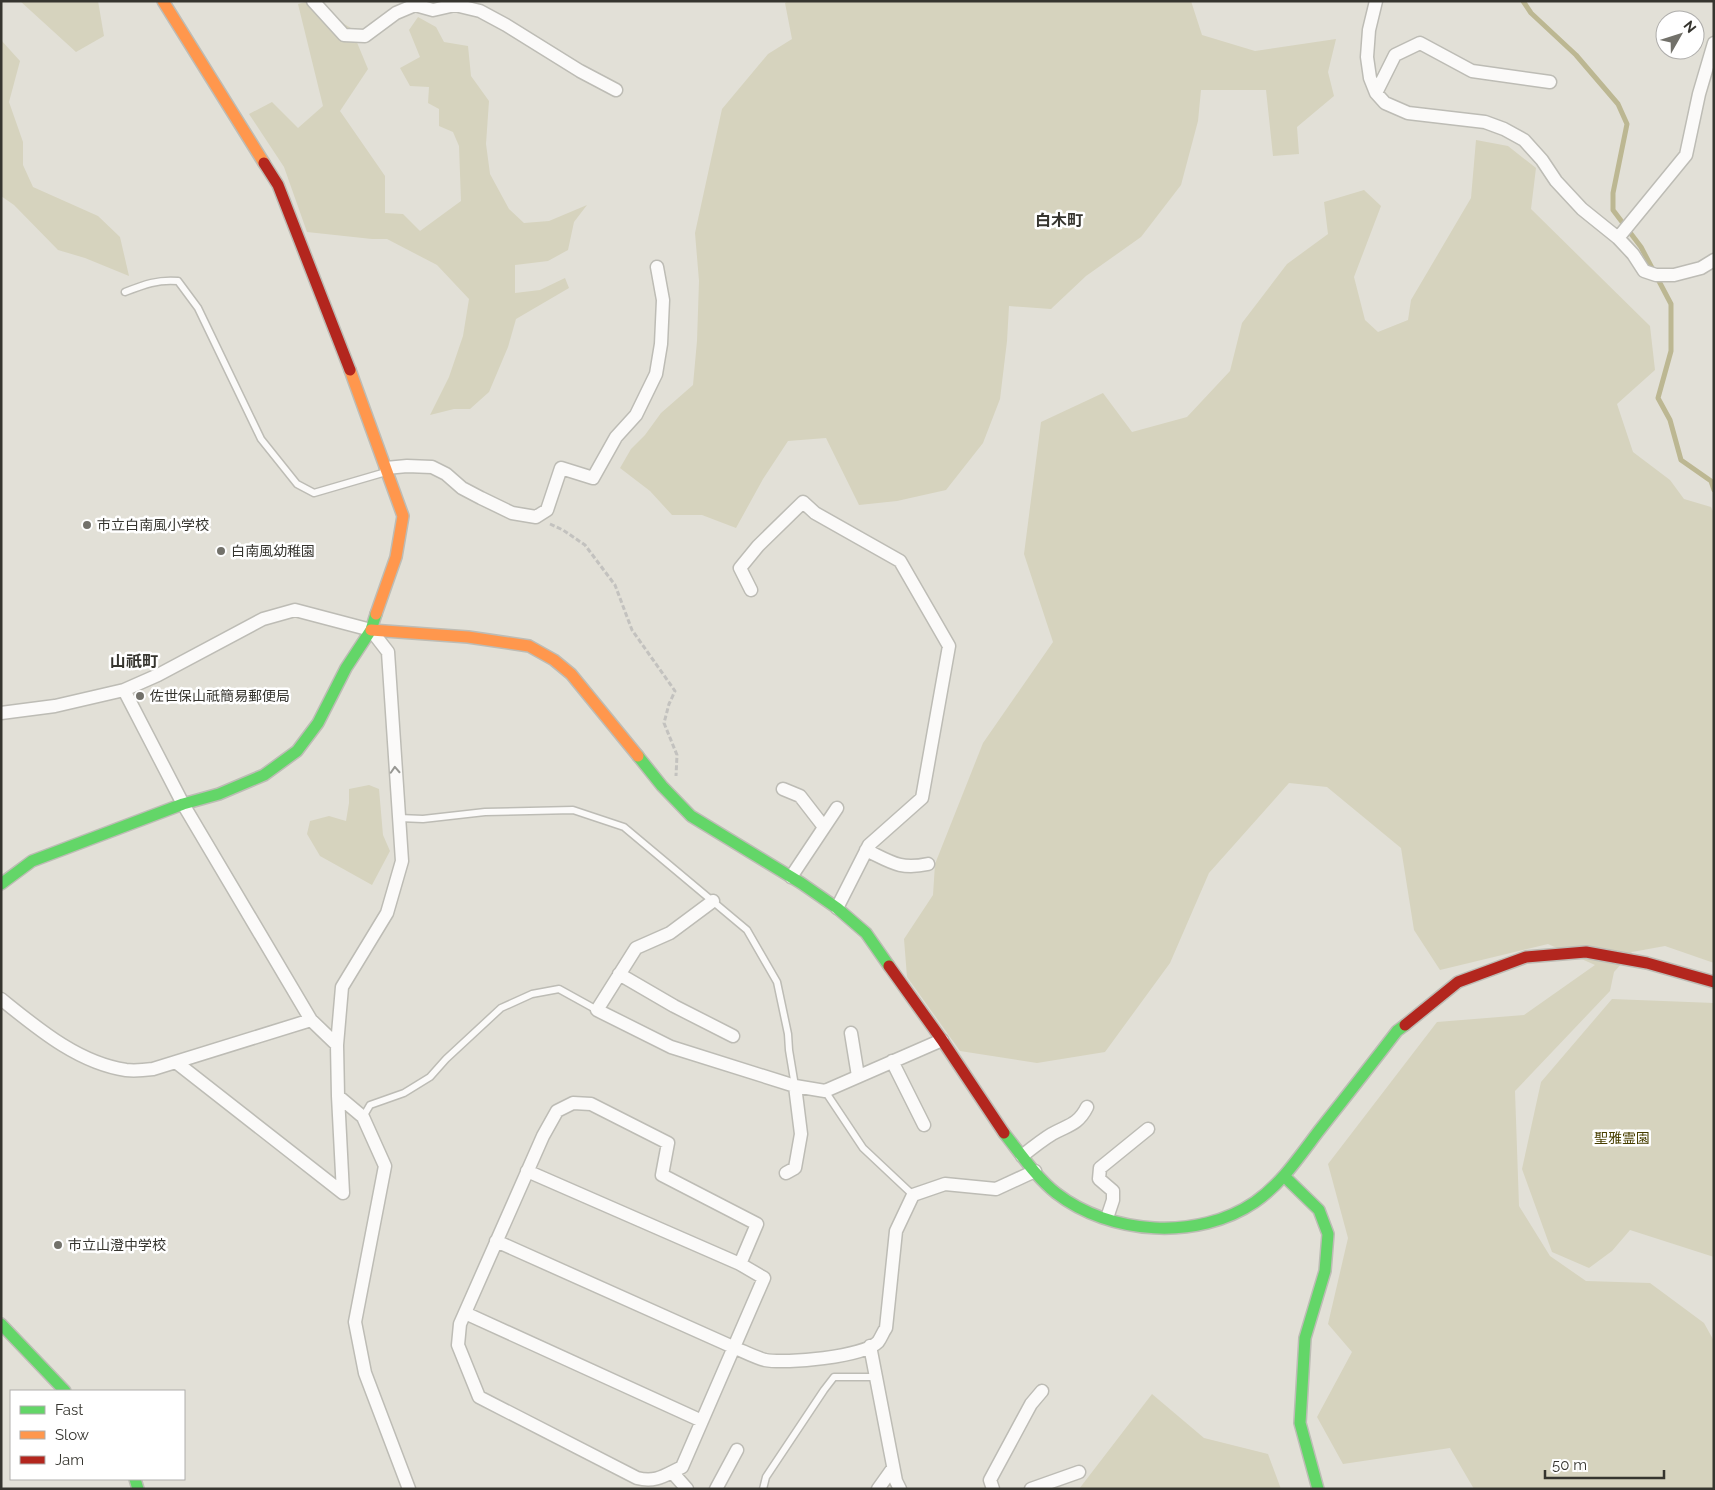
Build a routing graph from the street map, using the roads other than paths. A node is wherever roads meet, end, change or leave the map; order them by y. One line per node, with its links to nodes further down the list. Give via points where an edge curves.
1 (163, 1): 12 (street, via 278,185)
2 (313, 1): 6 (street, via 344,35 365,36 396,13 415,5 433,10 455,5 480,11)
3 (1376, 1): 7 (street, via 1367,57)
4 (1714, 43): 8 (street, via 1686,155)
5 (1550, 82): 7 (street, via 1472,72 1420,43 1395,55)
6 (616, 90)
7 (1376, 93): 8 (street, via 1385,103 1408,113 1485,122 1524,140 1582,209)
8 (1618, 238): 9 (street, via 1644,271 1656,275 1674,275 1701,268)
9 (1714, 260)
10 (656, 267): 12 (street, via 663,300 656,374 636,415 616,437 593,478 561,468 546,510 536,517 512,513 462,488 432,467 407,466)
11 (125, 292): 12 (lane, via 148,283 178,281 198,308 261,439 297,484 314,493)
12 (386, 470): 14 (street, via 403,516 396,556)
13 (751, 590): 22 (street, via 740,568 803,502 815,513 900,561 950,646 922,798)
14 (371, 630): 15 (street, via 295,610 263,619); 18 (street, via 346,668 318,723 297,751 264,775 219,794); 20 (street, one-way to 14, via 388,652); 24 (street, via 468,637 529,646 554,660 571,674 664,788 691,816)
15 (124, 690): 16 (street, via 55,706); 18 (street)
16 (1, 713)
17 (783, 788): 21 (street, via 800,796)
18 (183, 804): 25 (street, via 32,861); 32 (street)
19 (837, 808): 21 (street)
20 (398, 818): 26 (lane, via 573,810 624,827); 36 (street, via 402,861 388,913 342,987)
21 (824, 827): 24 (street)
22 (866, 850): 23 (street, via 898,866); 27 (street)
23 (928, 864)
24 (792, 877): 27 (street)
25 (1, 884)
26 (713, 901): 28 (street, via 670,934 636,948); 40 (lane, via 747,930 777,982)
27 (837, 908): 35 (street, via 866,933)
28 (619, 974): 31 (street); 34 (street)
29 (1714, 982): 51 (street, via 1586,952 1526,957 1458,982 1397,1031)
30 (1, 998): 38 (street, via 39,1030 105,1065 136,1070)
31 (597, 1010): 40 (street, via 671,1047); 44 (lane, via 559,989 532,994 501,1008 430,1077 404,1093 370,1106)
32 (311, 1020): 36 (street); 38 (street)
33 (851, 1033): 39 (street)
34 (733, 1036)
35 (942, 1040): 37 (street); 47 (street)
36 (337, 1045): 42 (street)
37 (892, 1061): 39 (street); 45 (street)
38 (177, 1063): 42 (street, via 343,1193)
39 (858, 1076): 41 (street)
40 (795, 1086): 41 (street); 50 (street, via 801,1134 795,1168)
41 (825, 1091): 52 (lane, via 863,1148)
42 (338, 1096): 44 (street)
43 (1086, 1107): 47 (street, via 1082,1117)
44 (363, 1116): 69 (street, via 385,1166 355,1322 365,1373)
45 (924, 1125)
46 (1148, 1129): 53 (street, via 1100,1168 1100,1179 1113,1191)
47 (1022, 1156): 49 (street)
48 (527, 1171): 54 (street); 55 (street); 55 (street, via 556,1111 573,1103 591,1104 668,1143 662,1175 757,1224)
49 (1035, 1171): 52 (street, via 996,1189 945,1184); 53 (street, via 1055,1192 1075,1206)
50 (786, 1173)
51 (1284, 1176): 53 (street, via 1255,1202 1222,1219 1177,1228 1141,1228); 77 (street, via 1319,1210 1328,1234 1326,1271 1305,1338 1300,1423)
52 (913, 1195): 58 (street, via 896,1231 886,1328 878,1342)
53 (1108, 1218)
54 (496, 1241): 56 (street); 59 (street)
55 (740, 1264): 59 (street, via 764,1278)
56 (465, 1312): 63 (street); 68 (street, via 458,1345 479,1397)
57 (1, 1324): 61 (street)
58 (870, 1346): 59 (street, via 824,1358 781,1361 764,1360); 60 (street)
59 (733, 1347): 63 (street)
60 (876, 1377): 65 (street); 72 (lane, via 834,1377 766,1477)
61 (64, 1390)
62 (1042, 1391): 75 (street, via 1031,1404 990,1480)
63 (702, 1421): 66 (street, via 682,1467)
64 (737, 1450): 71 (street)
65 (893, 1468): 73 (street); 74 (street)
66 (672, 1472): 68 (street); 70 (street)
67 (1079, 1472): 76 (street)
68 (643, 1484)
69 (409, 1489)
70 (687, 1489)
71 (716, 1489)
72 (763, 1489)
73 (878, 1489)
74 (900, 1489)
75 (993, 1489)
76 (1031, 1489)
77 (1318, 1489)

